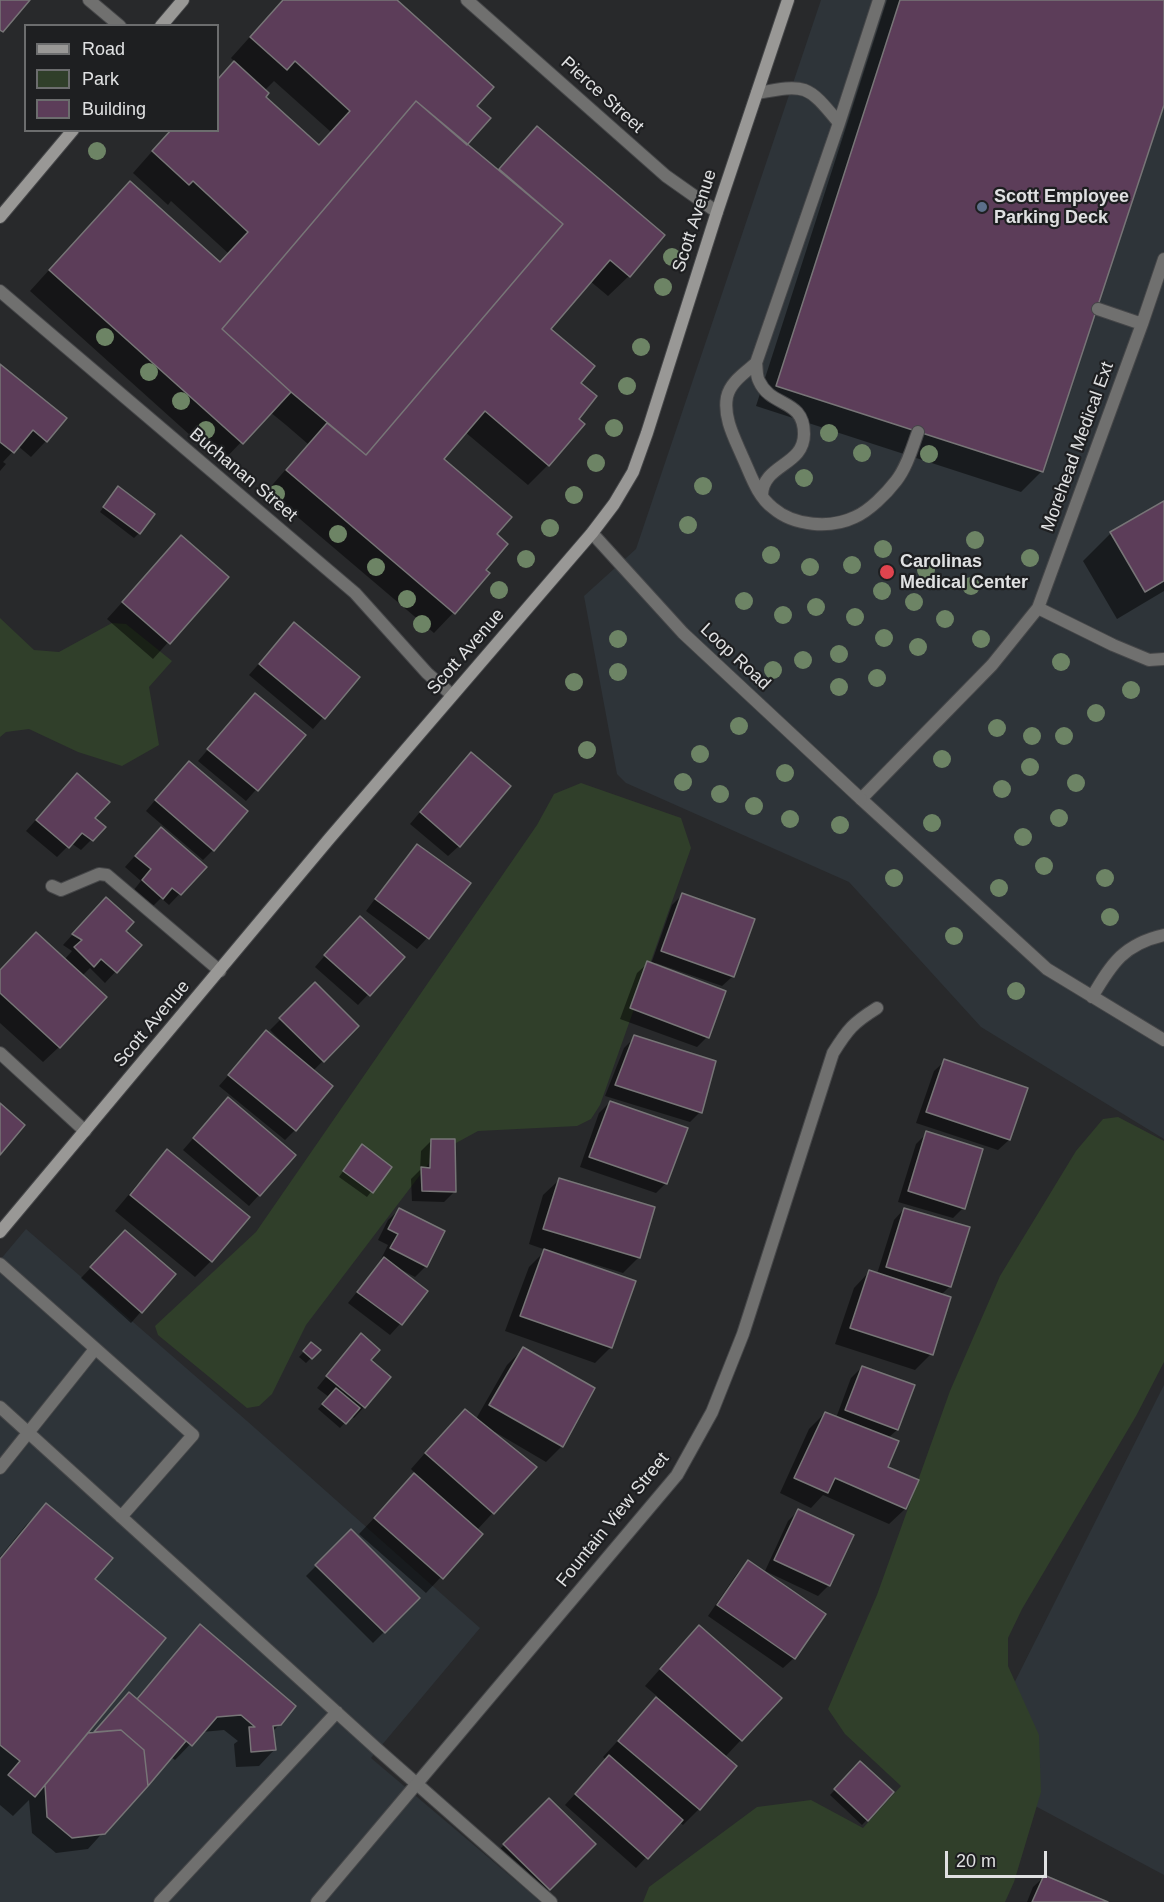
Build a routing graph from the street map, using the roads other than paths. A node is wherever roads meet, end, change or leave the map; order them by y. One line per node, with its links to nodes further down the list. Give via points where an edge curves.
1 (89, 0): 6 (street)
2 (183, 0): 7 (main road)
3 (467, 0): 11 (street, Pierce Street, via 666,176)
4 (788, 0): 8 (main road, Scott Avenue)
5 (879, 0): 9 (street)
6 (118, 24)
7 (163, 24)
8 (757, 93): 9 (street, via 808,89); 11 (main road, Scott Avenue)
9 (839, 123): 17 (street)
10 (71, 132): 12 (main road)
11 (717, 212): 20 (main road, Scott Avenue, via 633,472)
12 (0, 217)
13 (1164, 259): 16 (street, Morehead Medical Ext)
14 (0, 291): 23 (street, Buchanan Street, via 355,593)
15 (1098, 309): 16 (street)
16 (1142, 324): 21 (street, Morehead Medical Ext)
17 (756, 363): 19 (street, via 736,380 727,395 727,416); 19 (street, via 758,380 767,392 795,408 803,419 804,437 798,454 762,484)
18 (918, 432): 19 (street, via 896,481 855,518 823,525 790,519 772,508)
19 (762, 495)
20 (592, 533): 23 (main road, Scott Avenue); 24 (street, Loop Road, via 683,633)
21 (1038, 608): 22 (street, via 1149,660); 24 (street, Morehead Medical Ext, via 992,665)
22 (1164, 659)
23 (452, 695): 27 (main road, Scott Avenue)
24 (861, 799): 28 (street, Loop Road, via 1047,969)
25 (52, 886): 27 (street, via 61,890 99,874 107,875)
26 (1164, 935): 28 (street, via 1124,951)
27 (220, 971): 32 (main road, Scott Avenue)
28 (1092, 997): 30 (street, Loop Road)
29 (878, 1008): 41 (street, Fountain View Street, via 856,1021 833,1053 743,1334 712,1412 677,1475)
30 (1164, 1040)
31 (0, 1053): 32 (street)
32 (85, 1131): 33 (main road, Scott Avenue)
33 (0, 1232)
34 (0, 1264): 35 (street)
35 (95, 1349): 37 (street); 39 (street, via 193,1436)
36 (0, 1407): 37 (street)
37 (28, 1433): 38 (street); 39 (street)
38 (0, 1468)
39 (121, 1517): 40 (street)
40 (337, 1712): 41 (street); 42 (street)
41 (416, 1784): 43 (street, Fountain View Street); 44 (street)
42 (160, 1902)
43 (317, 1902)
44 (551, 1902)

